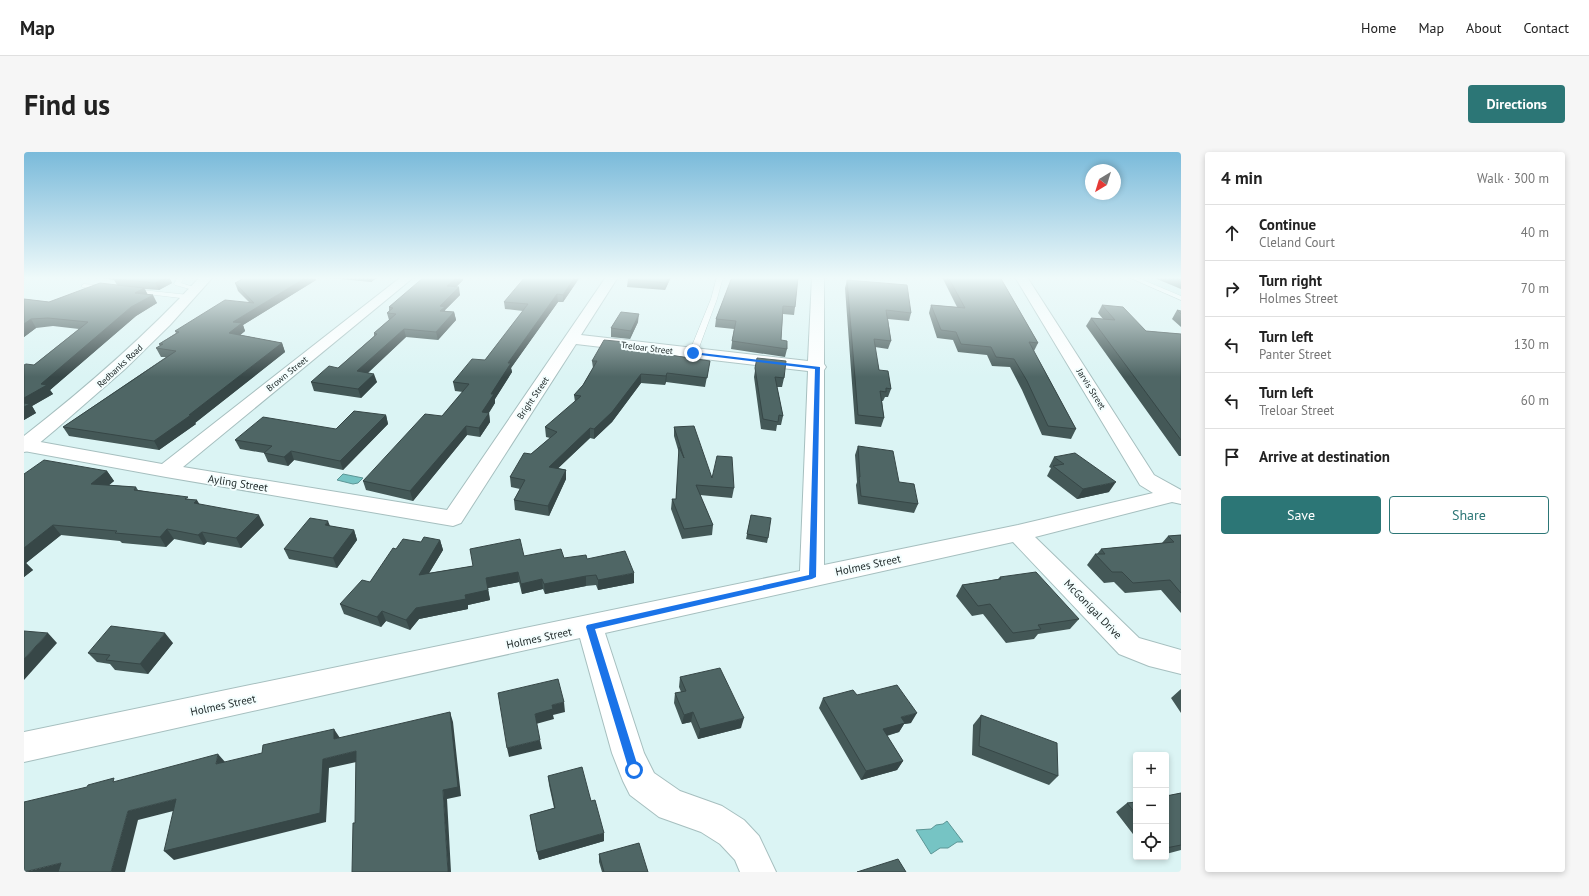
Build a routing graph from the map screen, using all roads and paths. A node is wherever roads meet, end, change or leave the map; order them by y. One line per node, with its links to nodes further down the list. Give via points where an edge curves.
1 (175, 311): 10 (street, Redbanks Road, via 118,368)
2 (366, 311): 11 (street, Brown Street)
3 (590, 311): 7 (street, Bright Street)
4 (709, 311): 8 (lane)
5 (818, 311): 9 (street)
6 (1042, 311): 12 (street, Jarvis Street, via 1147,480)
7 (572, 339): 8 (street, Treloar Street); 13 (street, Bright Street)
8 (693, 353): 9 (street, Treloar Street)
9 (818, 367): 15 (street)
10 (24, 446): 11 (street, Ayling Street)
11 (166, 471): 13 (street, Ayling Street)
12 (1176, 496): 14 (street, Holmes Street)
13 (453, 518)
14 (1018, 533): 15 (street, Holmes Street); 17 (street, McGonigal Drive, via 1130,646)
15 (812, 577): 16 (street, Holmes Street)
16 (590, 627): 18 (street, Holmes Street); 19 (street, via 628,753 642,784 671,805 710,818 732,832 747,848)
17 (1181, 662)
18 (24, 747)
19 (758, 872)

